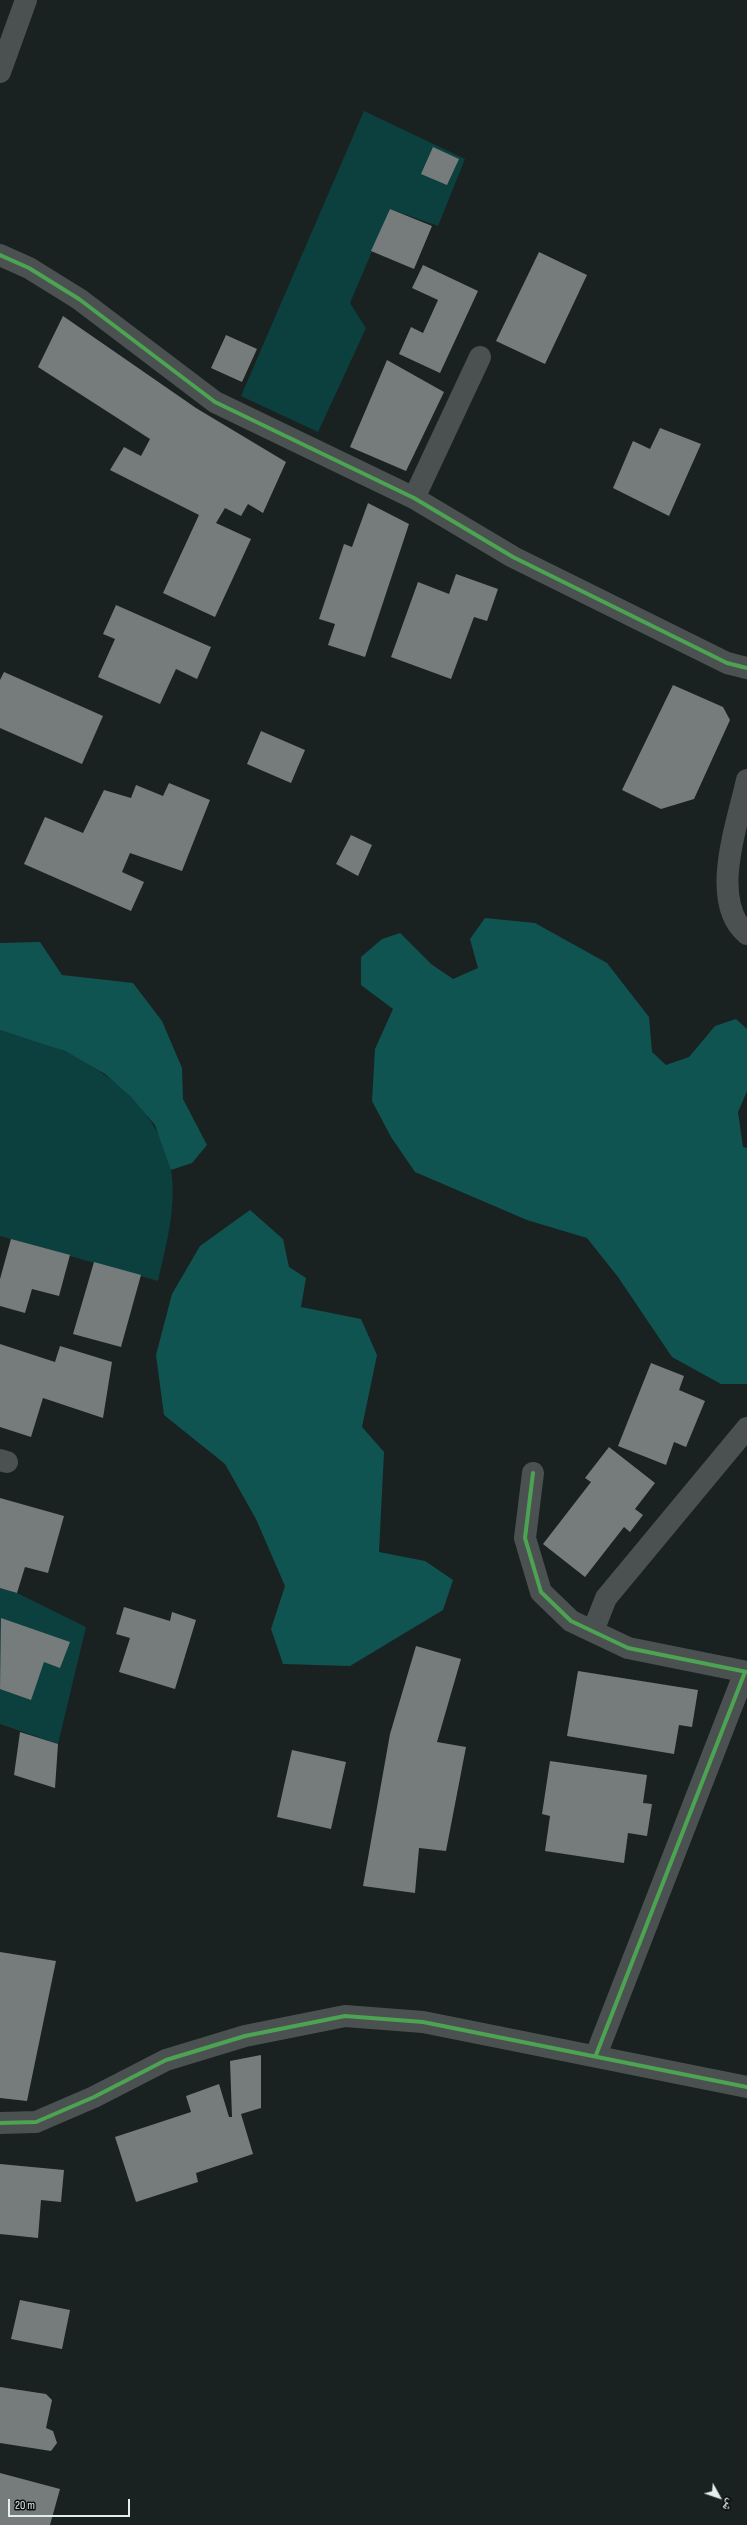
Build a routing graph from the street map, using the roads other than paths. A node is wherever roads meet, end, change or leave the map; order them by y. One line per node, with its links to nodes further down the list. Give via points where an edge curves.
1 (26, 0): 2 (street)
2 (0, 72)
3 (0, 254): 5 (street, via 30,268 79,300 215,402)
4 (480, 357): 5 (street)
5 (414, 498): 6 (street, via 514,557 728,663)
6 (747, 668)
7 (747, 780): 8 (street, via 726,871 729,906 739,927)
8 (747, 934)
9 (747, 1428): 11 (street, via 606,1598)
10 (533, 1473): 11 (street, via 525,1538 541,1592 572,1621)
11 (593, 1631): 12 (street, via 628,1648)
12 (746, 1672): 13 (street)
13 (596, 2055): 14 (street); 15 (street, via 423,2022 345,2016 245,2036 166,2060 94,2097 36,2122)
14 (747, 2087)
15 (0, 2122)

